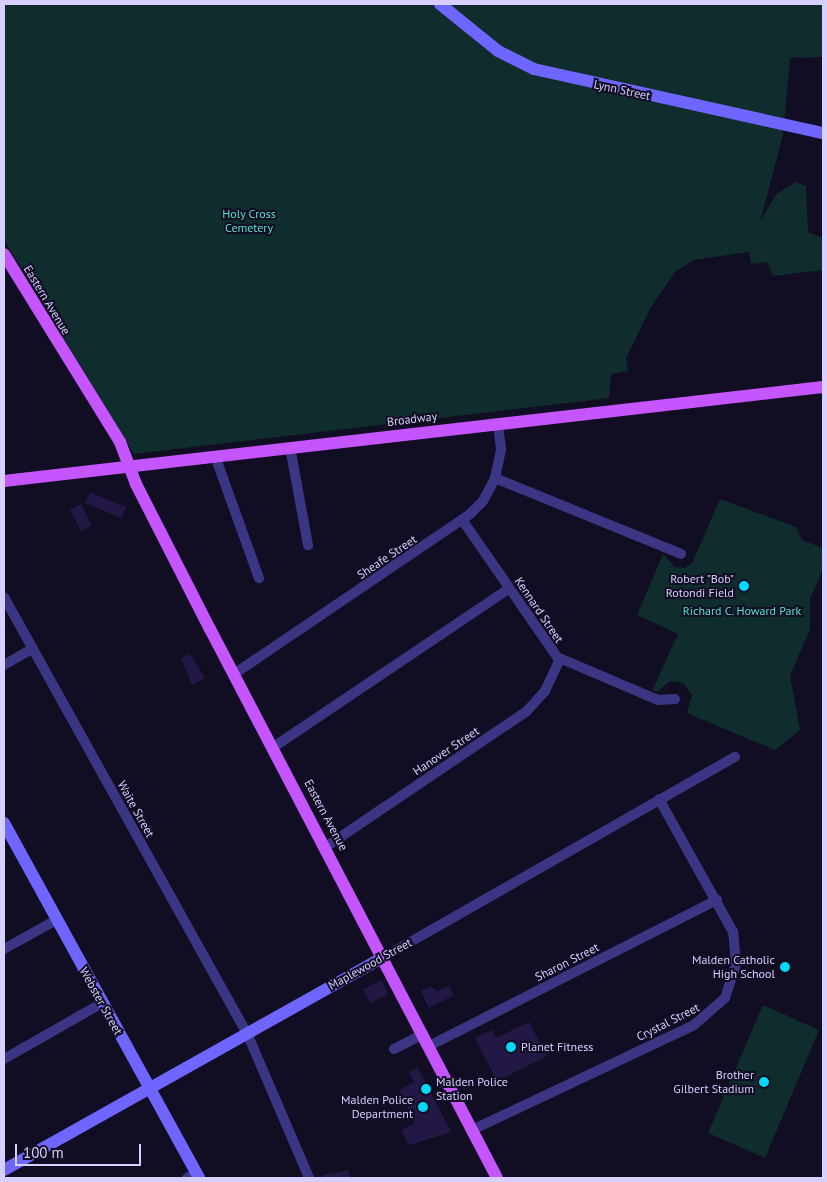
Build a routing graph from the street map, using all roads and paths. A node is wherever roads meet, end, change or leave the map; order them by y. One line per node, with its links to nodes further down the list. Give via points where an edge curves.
1 (440, 4): 2 (main road, Lynn Street, via 498,51 534,68)
2 (823, 132)
3 (4, 254): 8 (main road, Eastern Avenue, via 67,360 115,452)
4 (823, 387): 5 (main road, Broadway)
5 (498, 423): 6 (main road, Broadway); 9 (street, Sheafe Street, via 501,449)
6 (290, 447): 7 (main road, Broadway); 12 (street)
7 (215, 456): 8 (main road, Broadway); 14 (street)
8 (128, 466): 10 (main road, Broadway); 20 (main road, Eastern Avenue)
9 (495, 478): 11 (street, Sheafe Street, via 483,502); 13 (street)
10 (4, 481)
11 (463, 521): 15 (street, Kennard Street); 20 (street, Sheafe Street)
12 (308, 544)
13 (680, 554)
14 (259, 578)
15 (509, 590): 18 (street, Kennard Street); 22 (street)
16 (4, 597): 17 (street, Waite Street)
17 (32, 649): 19 (street); 32 (street, Waite Street)
18 (560, 659): 21 (street, Kennard Street, via 658,700); 26 (street, Hanover Street, via 545,691 528,711)
19 (4, 665)
20 (234, 674): 22 (main road, Eastern Avenue)
21 (675, 699)
22 (275, 746): 26 (main road, Eastern Avenue)
23 (735, 757): 24 (street, Maplewood Street)
24 (659, 799): 27 (street, Crystal Street); 30 (street, Maplewood Street)
25 (6, 831): 28 (main road, Webster Street)
26 (327, 846): 30 (main road, Eastern Avenue)
27 (717, 900): 34 (street, Sharon Street); 38 (street, Crystal Street, via 733,932 736,964 725,998 707,1017)
28 (56, 920): 29 (street); 31 (main road, Webster Street)
29 (4, 949)
30 (384, 957): 32 (main road, Maplewood Street); 33 (main road, Eastern Avenue)
31 (102, 1003): 36 (street); 37 (main road, Webster Street)
32 (247, 1033): 37 (main road, Maplewood Street); 41 (street, Waite Street)
33 (423, 1034): 34 (main road, Eastern Avenue); 35 (street)
34 (429, 1046): 38 (main road, Eastern Avenue)
35 (394, 1049)
36 (4, 1059)
37 (148, 1089): 39 (main road, Maplewood Street); 40 (main road, Webster Street)
38 (472, 1130): 42 (main road, Eastern Avenue)
39 (4, 1170)
40 (194, 1177)
41 (309, 1178)
42 (497, 1178)

